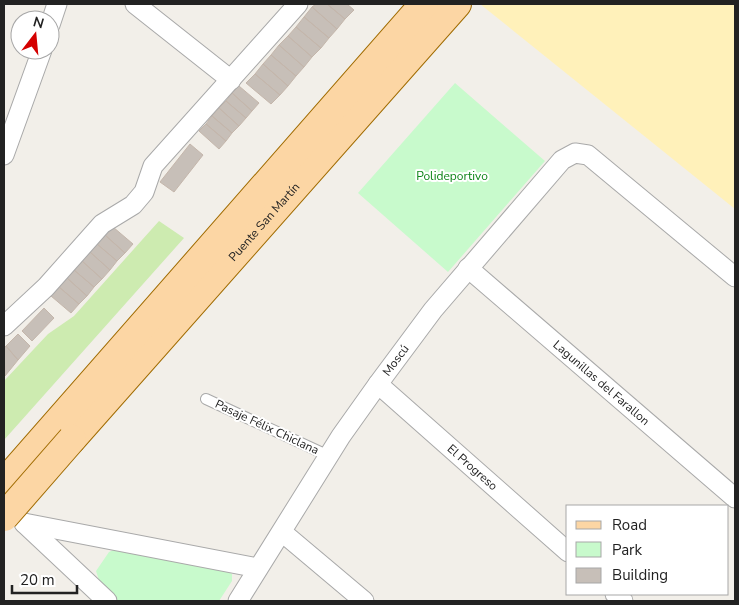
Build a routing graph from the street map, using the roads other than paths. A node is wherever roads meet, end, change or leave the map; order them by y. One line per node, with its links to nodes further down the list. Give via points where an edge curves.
1 (135, 4): 5 (street)
2 (298, 4): 5 (street)
3 (442, 9): 12 (main road, Puente San Martín)
4 (38, 60): 6 (street)
5 (230, 80): 9 (street, via 153,166 144,192 133,205 102,224 46,287)
6 (4, 155)
7 (468, 268): 8 (street, Moscú, via 562,160 575,153 588,155); 10 (street, Moscú); 15 (street, Lagunillas del Farallon)
8 (735, 277)
9 (4, 326)
10 (378, 384): 13 (street, Moscú); 19 (street, El Progreso)
11 (206, 399): 13 (lane, Pasaje Félix Chiclana)
12 (63, 432): 14 (main road); 17 (main road, bridge)
13 (329, 456): 18 (street, Moscú)
14 (4, 483)
15 (735, 498)
16 (4, 506): 17 (street)
17 (14, 520): 20 (street); 21 (street)
18 (282, 532): 20 (street, Moscú); 23 (street)
19 (566, 550)
20 (258, 568): 22 (street, Moscú)
21 (107, 601)
22 (238, 601)
23 (364, 601)

